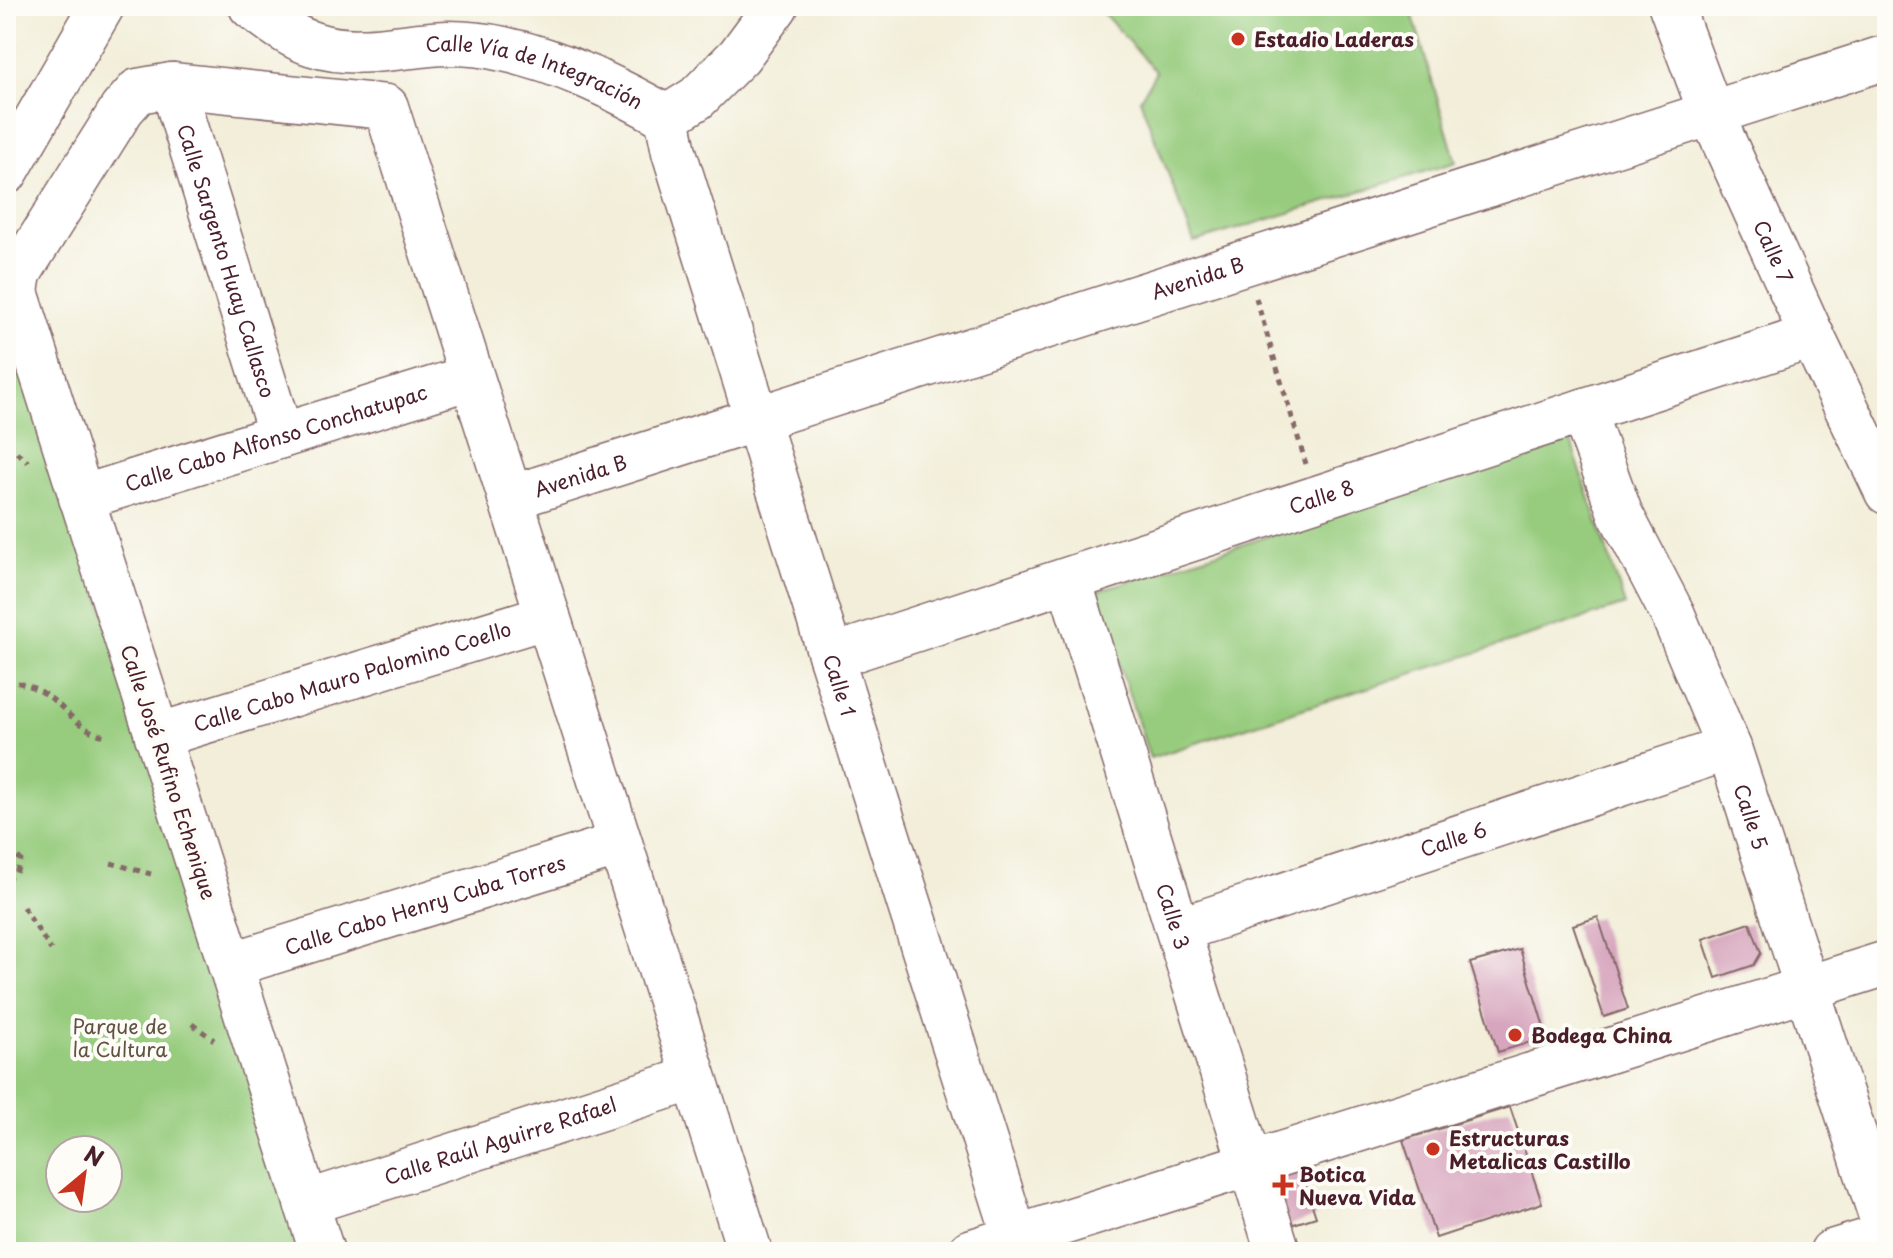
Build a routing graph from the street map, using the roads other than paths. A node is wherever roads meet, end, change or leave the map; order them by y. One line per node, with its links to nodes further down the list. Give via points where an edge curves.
1 (102, 6): 9 (street)
2 (251, 6): 8 (street, Calle Vía de Integración, via 313,44 356,52 448,43 502,49 593,79)
3 (776, 6): 8 (street, Calle Vía de Integración, via 739,56 697,98)
4 (1671, 6): 7 (street, Calle 7)
5 (1887, 57): 7 (street, Avenida B)
6 (172, 85): 11 (street, via 386,107); 14 (street, Calle Sargento Huay Callasco); 16 (street, Calle José Rufino Echenique, via 138,91 122,109 19,273 16,292)
7 (1711, 113): 10 (street, Calle 7); 13 (street, Avenida B)
8 (667, 117): 13 (street, Calle 1)
9 (6, 172)
10 (1812, 336): 12 (street, Calle 8); 15 (street, Calle 7)
11 (471, 377): 14 (street, Calle Cabo Alfonso Conchatupac); 17 (street)
12 (1583, 411): 18 (street, Calle 8); 22 (street, Calle 5, via 1620,513 1673,615)
13 (757, 419): 17 (street, Avenida B); 20 (street, Calle 1)
14 (281, 436): 16 (street, Calle Cabo Alfonso Conchatupac)
15 (1887, 492)
16 (81, 498): 21 (street, Calle José Rufino Echenique)
17 (510, 498): 19 (street)
18 (1069, 580): 20 (street, Calle 8); 24 (street, Calle 3)
19 (548, 616): 21 (street, Calle Cabo Mauro Palomino Coello); 23 (street)
20 (831, 657): 32 (street, Calle 1)
21 (157, 736): 26 (street, Calle José Rufino Echenique)
22 (1729, 748): 24 (street, Calle 6); 27 (street, Calle 5)
23 (620, 844): 26 (street, Calle Cabo Henry Cuba Torres); 28 (street)
24 (1178, 930): 29 (street, Calle 3)
25 (1887, 963): 27 (street)
26 (230, 965): 30 (street, Calle José Rufino Echenique)
27 (1807, 988): 29 (street); 31 (street, Calle 5)
28 (694, 1078): 30 (street, Calle Raúl Aguirre Rafael); 34 (street)
29 (1251, 1163): 32 (street); 36 (street, Calle 3)
30 (306, 1203): 33 (street, Calle José Rufino Echenique)
31 (1887, 1235): 37 (street)
32 (1018, 1245): 35 (street)
33 (322, 1252)
34 (750, 1252)
35 (970, 1252)
36 (1278, 1252)
37 (1832, 1252)

